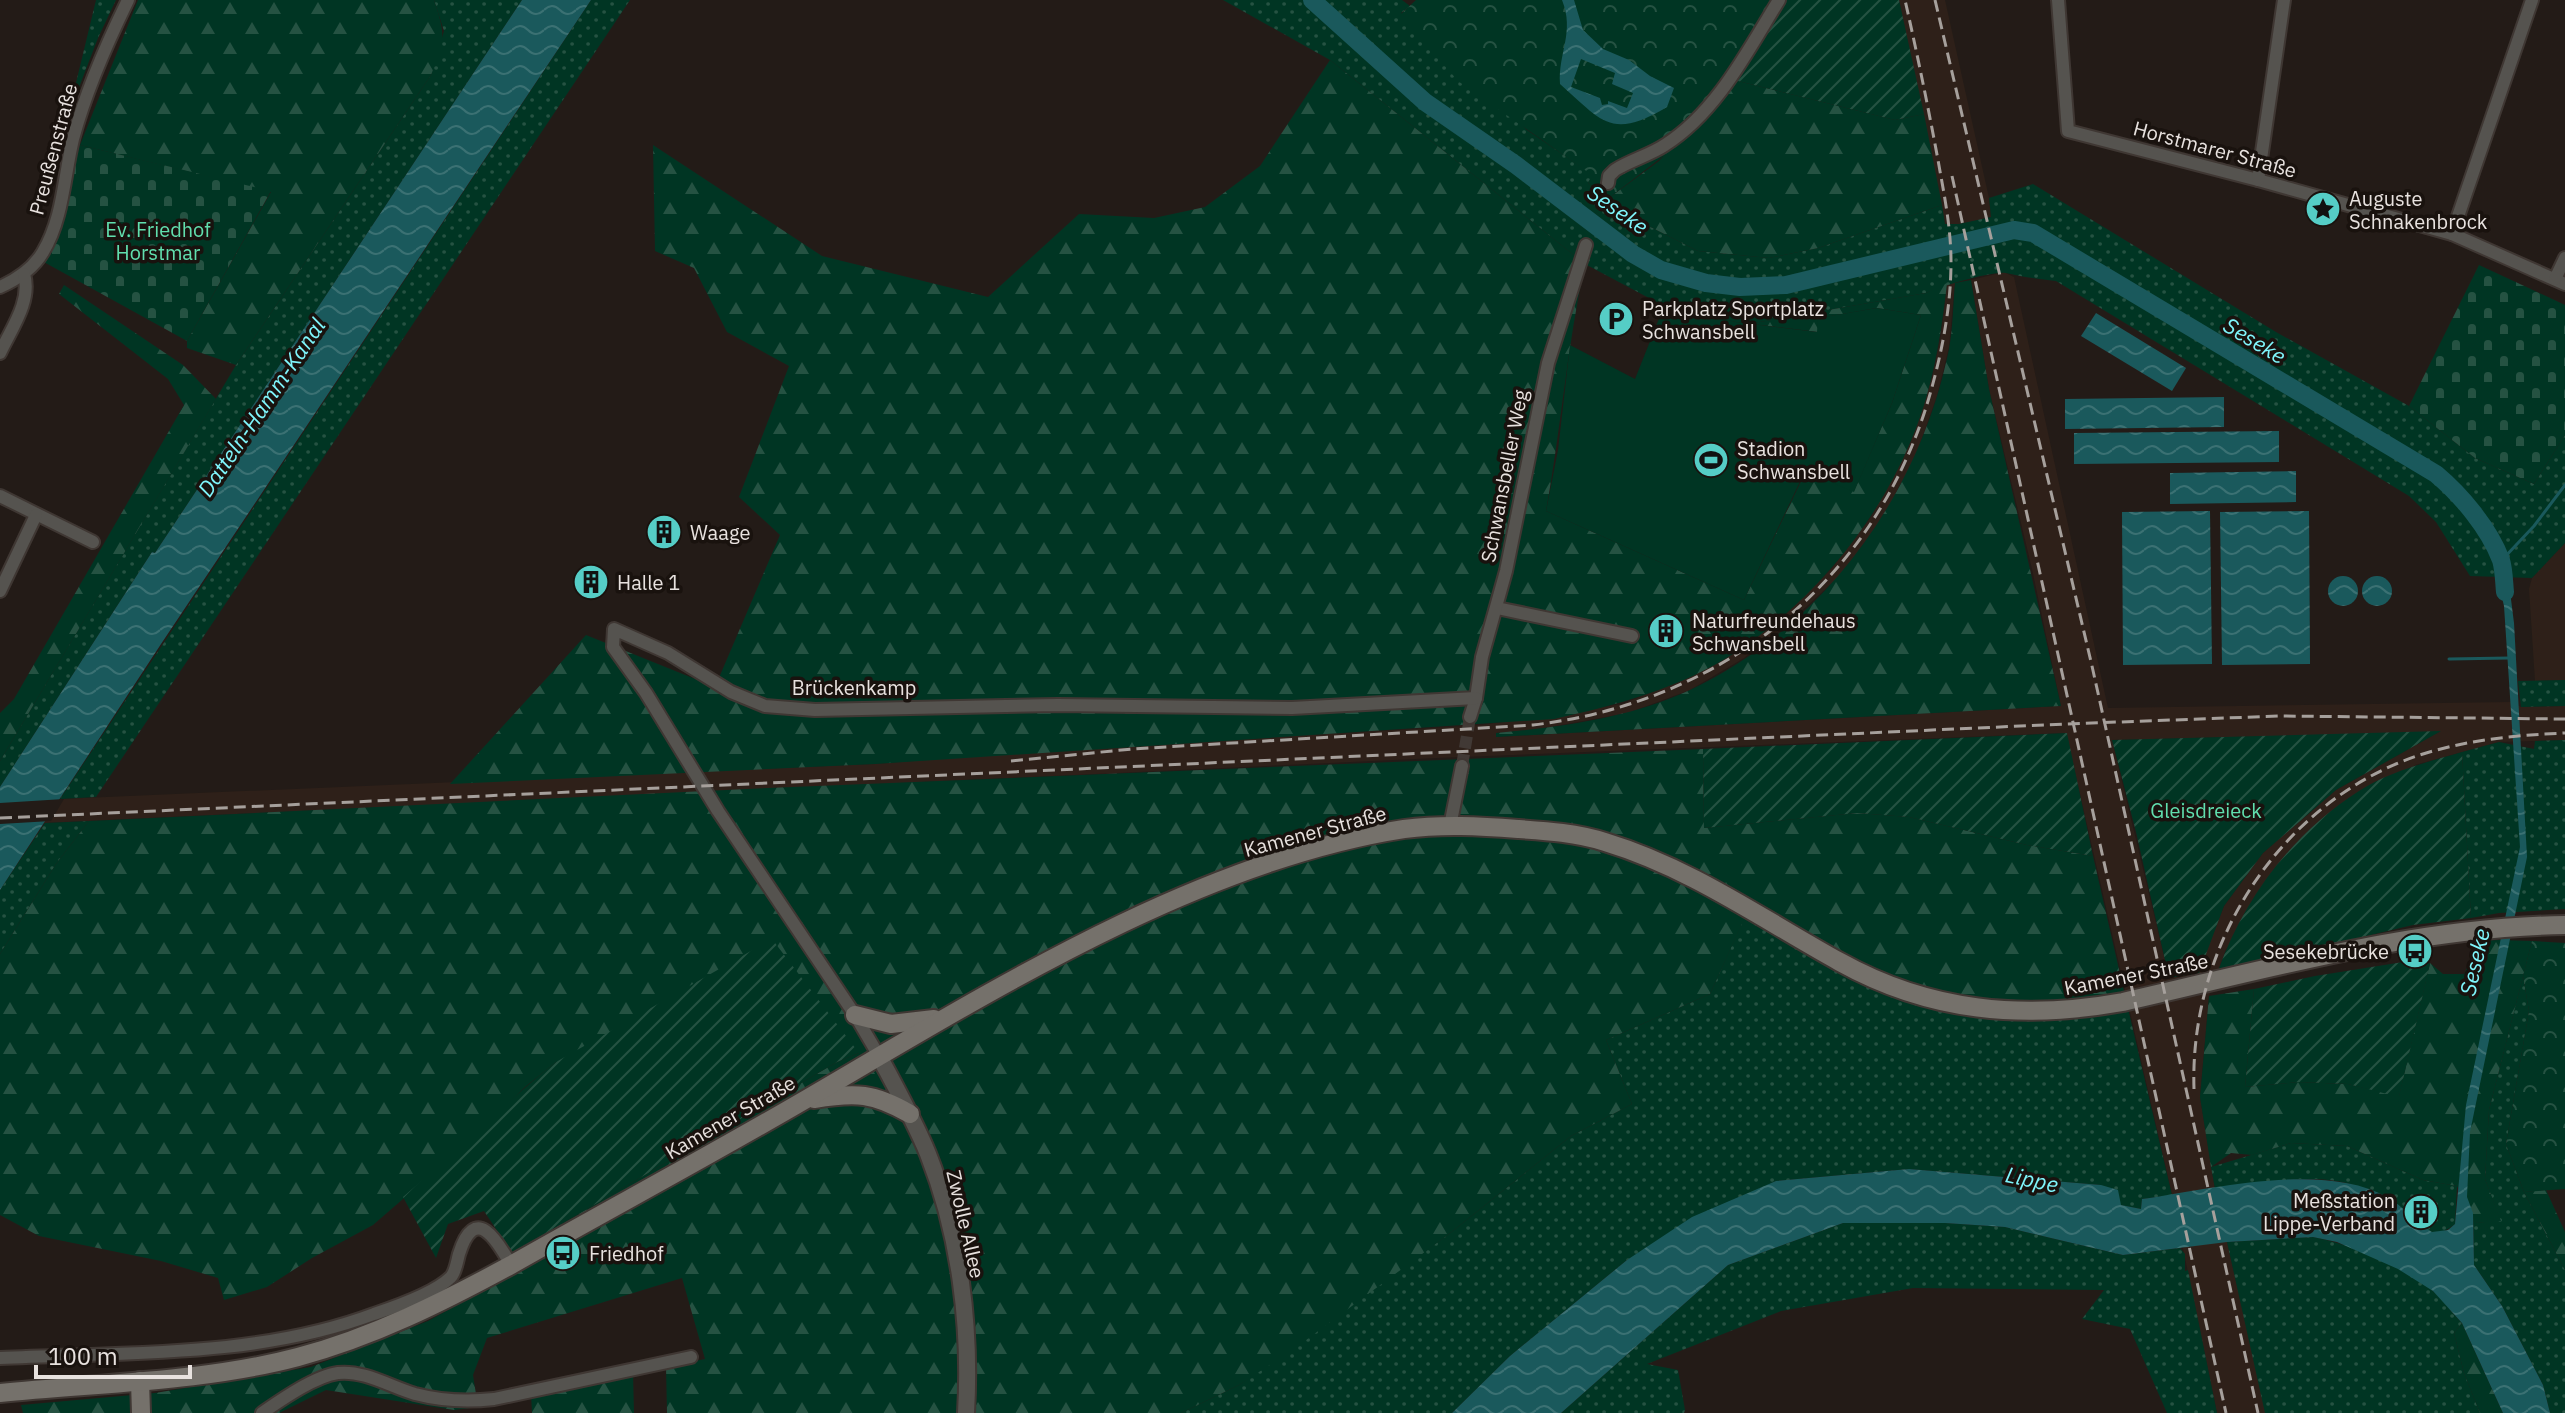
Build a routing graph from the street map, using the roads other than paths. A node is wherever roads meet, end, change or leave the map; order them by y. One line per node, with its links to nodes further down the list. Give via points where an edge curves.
1 (128, 0): 11 (street, Preußenstraße, via 92,79 48,243)
2 (1779, 0): 7 (street, via 1706,109 1666,145 1615,170)
3 (2058, 0): 6 (street, Horstmarer Straße, via 2068,131)
4 (2284, 0): 6 (street)
5 (2532, 0): 8 (street)
6 (2258, 180): 8 (street, Horstmarer Straße)
7 (1608, 183)
8 (2452, 234): 12 (street, Horstmarer Straße)
9 (1586, 245): 19 (street, Schwansbeller Weg, via 1548,363)
10 (2565, 258): 12 (street)
11 (24, 274): 13 (street); 14 (street, via 25,299)
12 (2560, 282)
13 (0, 287)
14 (0, 353)
15 (0, 496): 16 (street)
16 (36, 515): 17 (street); 18 (street)
17 (93, 542)
18 (0, 591)
19 (1497, 608): 20 (street); 21 (street, Schwansbeller Weg)
20 (1632, 636)
21 (1476, 698): 22 (street, Schwansbeller Weg); 26 (street, Brückenkamp, via 1292,708 765,706 614,629 613,647)
22 (1470, 717)
23 (1462, 766): 24 (street)
24 (1450, 826): 25 (main road, Kamener Straße, via 1554,831 1601,840 1685,872 1870,977 1934,999 2009,1011 2123,1002 2388,942 2490,928); 27 (main road, Kamener Straße, via 1350,840 1236,876 1122,924)
25 (2565, 925)
26 (855, 1015): 27 (main road, via 891,1024); 28 (street, Brückenkamp)
27 (949, 1017): 28 (main road, Kamener Straße)
28 (879, 1056): 29 (main road, Kamener Straße); 30 (street, Zwolle Allee)
29 (804, 1100): 30 (main road, via 870,1095); 31 (main road, Kamener Straße)
30 (910, 1114): 38 (street, Zwolle Allee, via 938,1184 956,1252 967,1355)
31 (511, 1265): 33 (street, via 495,1237 479,1229 465,1238 455,1270 441,1283 326,1330 219,1346); 34 (main road, Kamener Straße, via 424,1310 299,1357)
32 (691, 1357): 37 (street, via 469,1402 338,1373)
33 (0, 1358)
34 (140, 1381): 35 (main road, Kamener Straße); 36 (main road)
35 (0, 1393)
36 (141, 1413)
37 (262, 1413)
38 (966, 1413)

